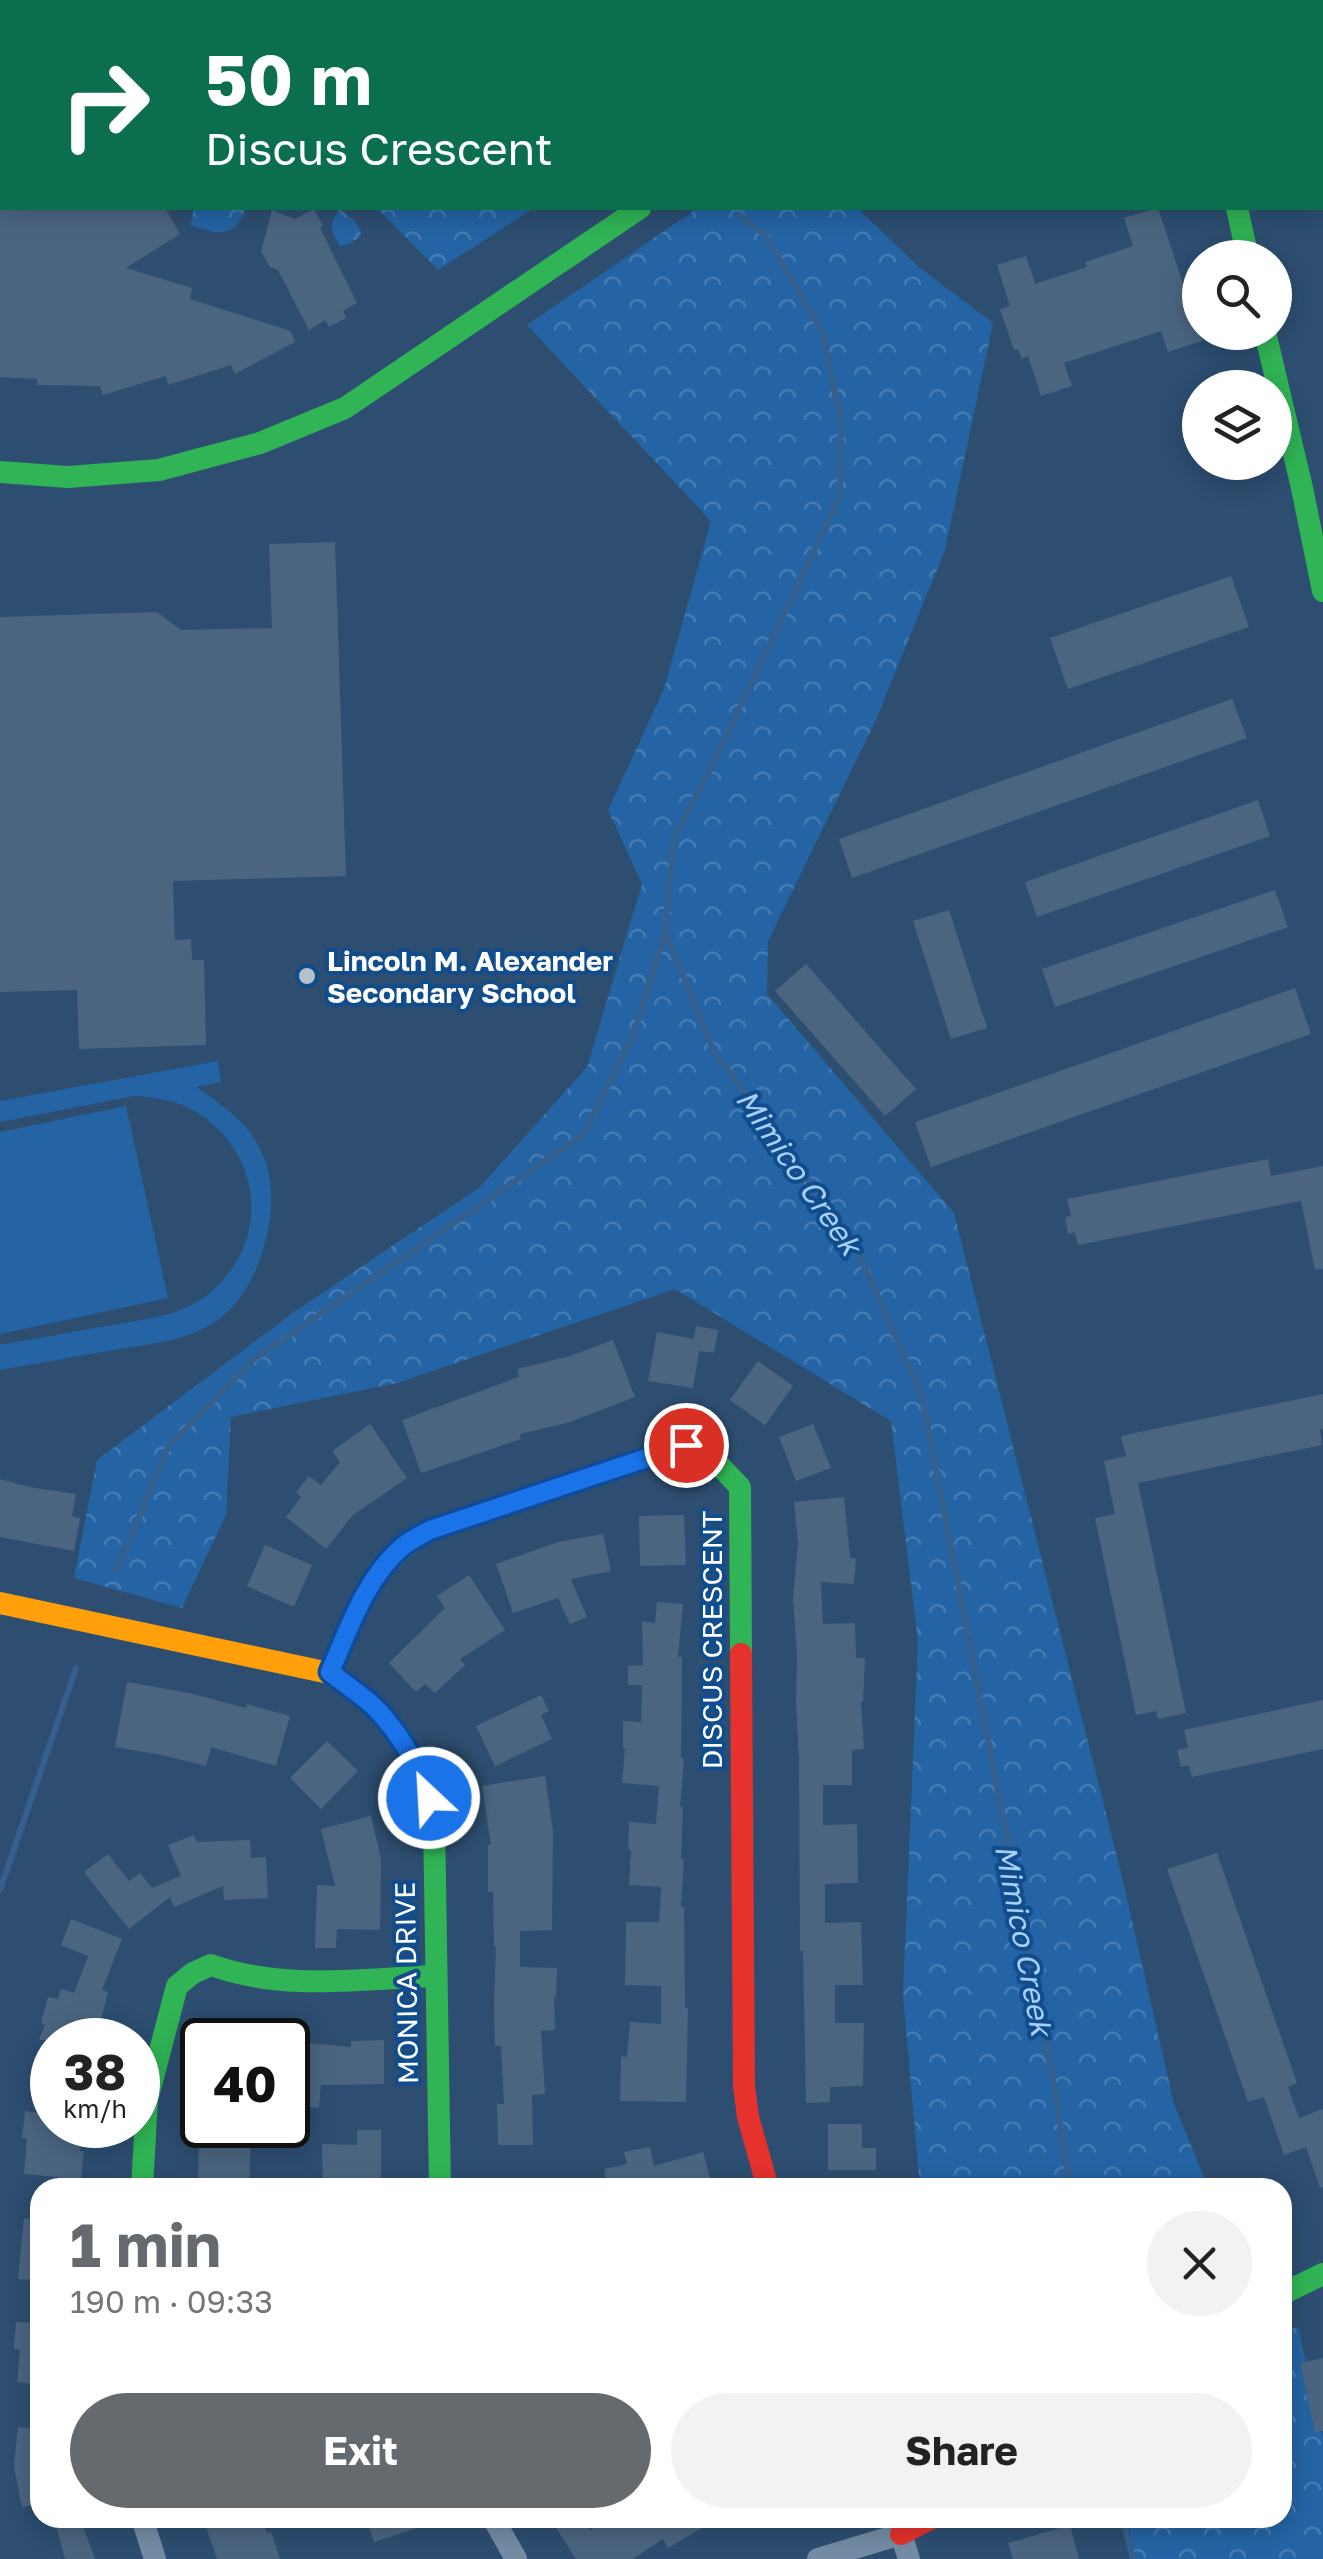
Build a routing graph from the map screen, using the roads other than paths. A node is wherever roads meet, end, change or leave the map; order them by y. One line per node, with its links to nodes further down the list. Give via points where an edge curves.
1 (637, 210): 5 (street, via 344,408 260,443 159,470 68,477)
2 (1238, 210): 3 (street)
3 (1244, 240)
4 (1269, 350): 6 (street)
5 (0, 472)
6 (1323, 591)
7 (0, 1604): 8 (street, MONICA DRIVE)
8 (330, 1672): 9 (street, MONICA DRIVE, via 372,1704 423,1776 434,1819); 12 (street, DISCUS CRESCENT, via 383,1566 430,1530 686,1445 720,1463 740,1488 744,2086)
9 (435, 1976): 10 (street, via 286,1982 211,1964 194,1973 177,1986 147,2100); 11 (street, MONICA DRIVE)
10 (143, 2178)
11 (440, 2178)
12 (765, 2178)
13 (1323, 2274): 14 (street)
14 (1292, 2289)
15 (145, 2528): 19 (street)
16 (499, 2528): 20 (street)
17 (913, 2528): 18 (street)
18 (901, 2534): 21 (street); 22 (street)
19 (155, 2559)
20 (516, 2559)
21 (818, 2559)
22 (909, 2559)

